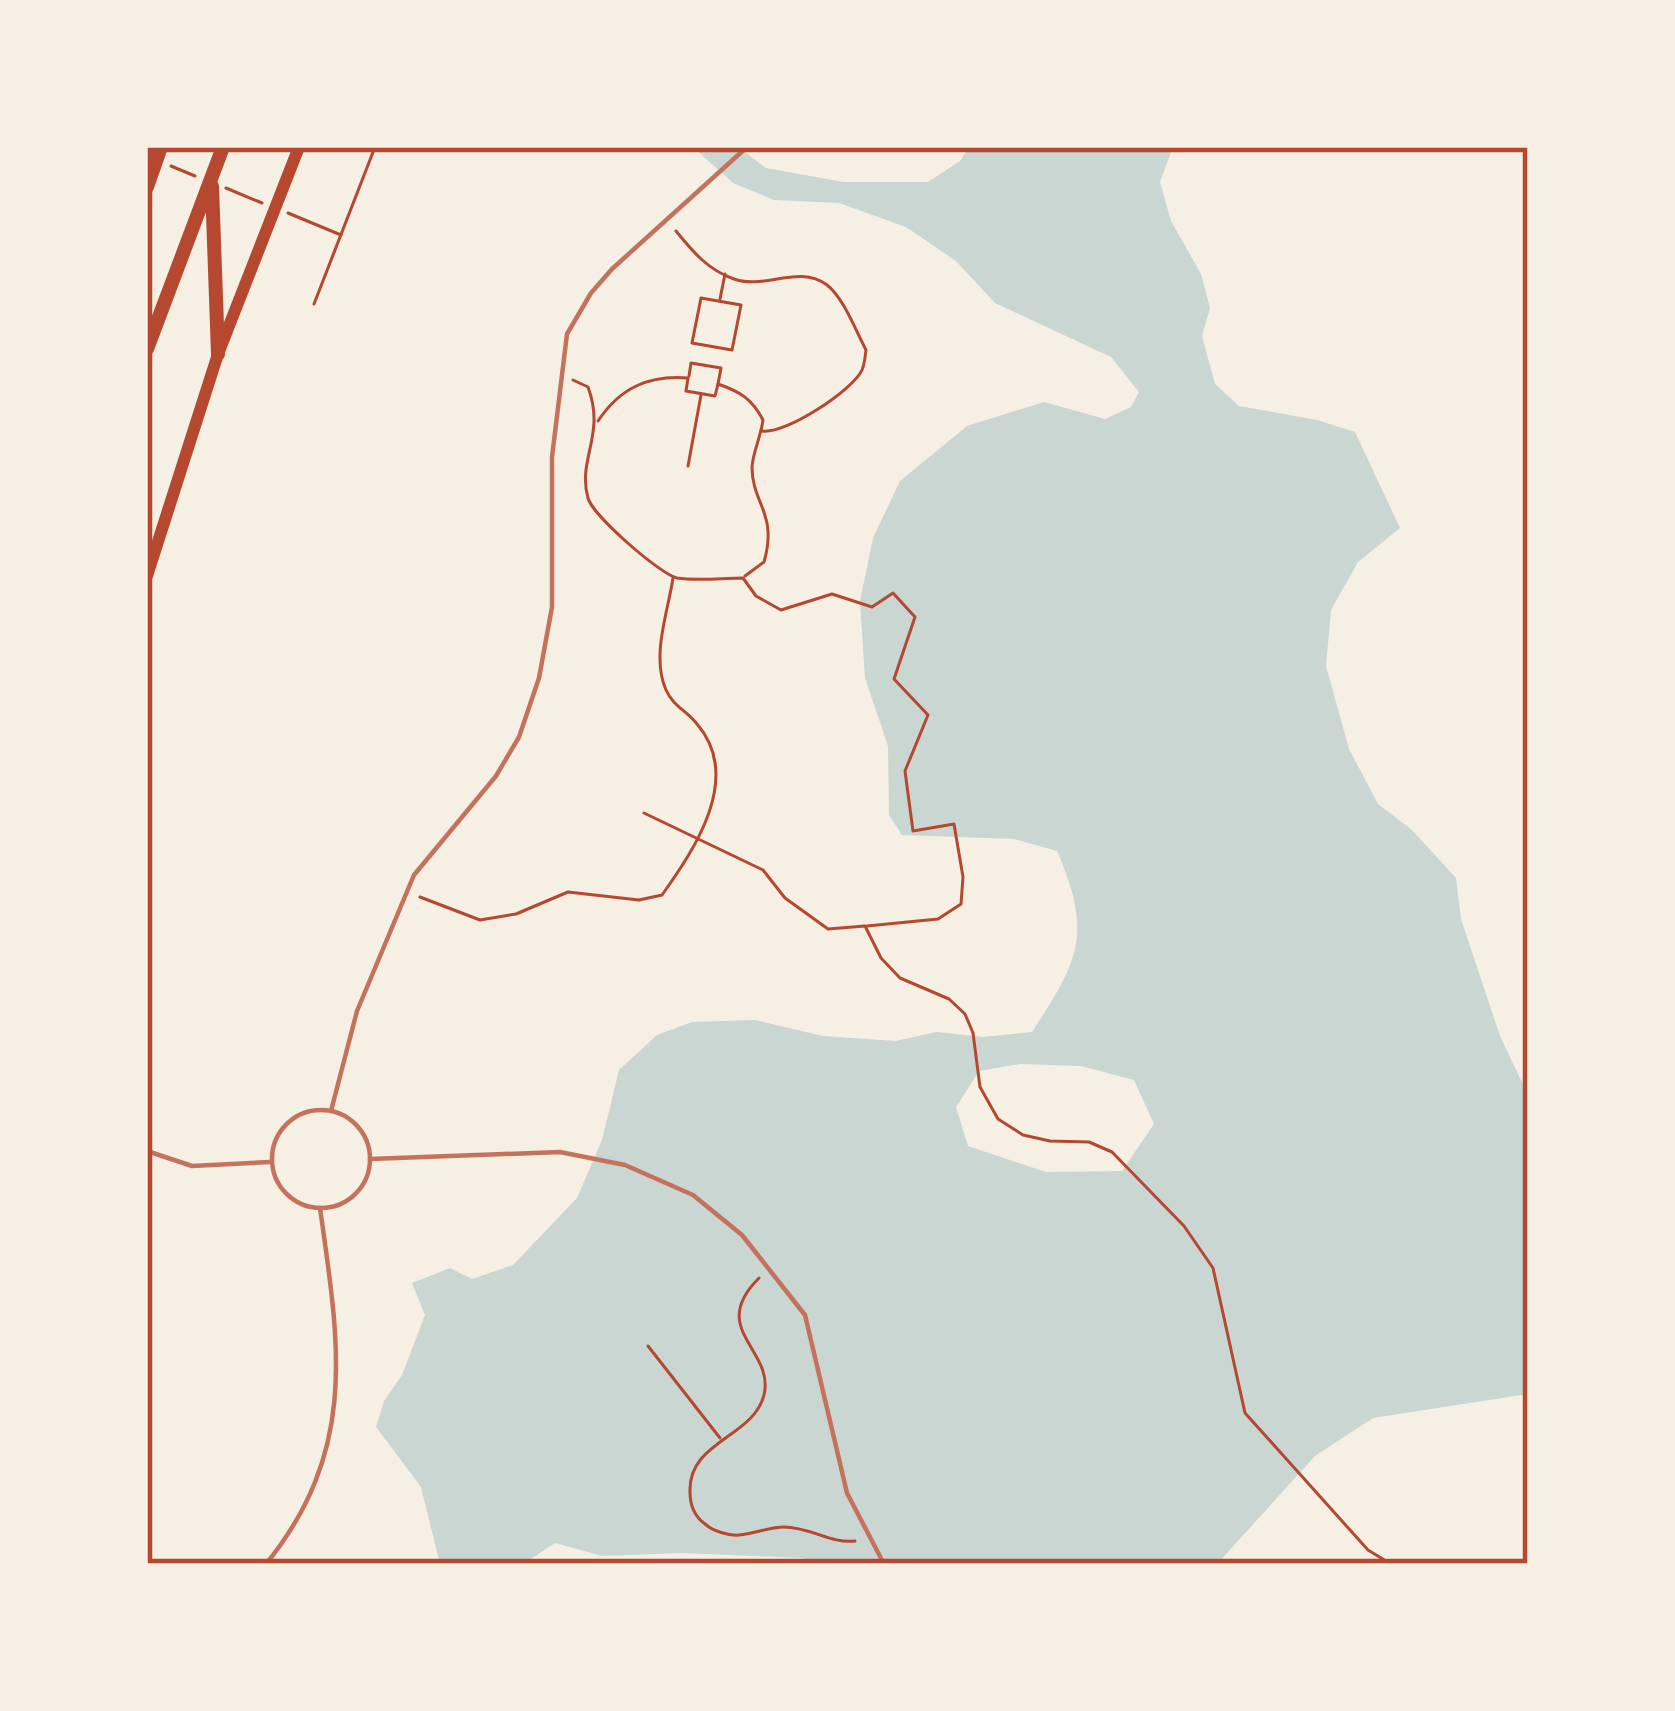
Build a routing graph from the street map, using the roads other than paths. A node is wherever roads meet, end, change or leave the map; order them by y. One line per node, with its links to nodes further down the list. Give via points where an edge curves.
1 (161, 147): 6 (highway)
2 (223, 147): 5 (highway)
3 (299, 147): 8 (main road)
4 (747, 147): 10 (lane, via 590,293 567,334 552,457 552,607 539,678 496,776 414,875 357,1011)
5 (212, 175): 7 (highway); 8 (highway)
6 (147, 187)
7 (147, 349)
8 (218, 354): 9 (main road)
9 (147, 576)
10 (331, 1112): 12 (lane, via 364,1133); 13 (lane, via 291,1119)
11 (147, 1151): 13 (lane, via 192,1166)
12 (370, 1159): 14 (lane, via 357,1194); 16 (lane, via 560,1152 625,1165 692,1195 742,1235 805,1315 847,1493)
13 (271, 1162): 14 (lane, via 284,1192)
14 (320, 1208): 15 (lane, via 335,1316 332,1420 322,1473)
15 (266, 1564)
16 (884, 1564)

